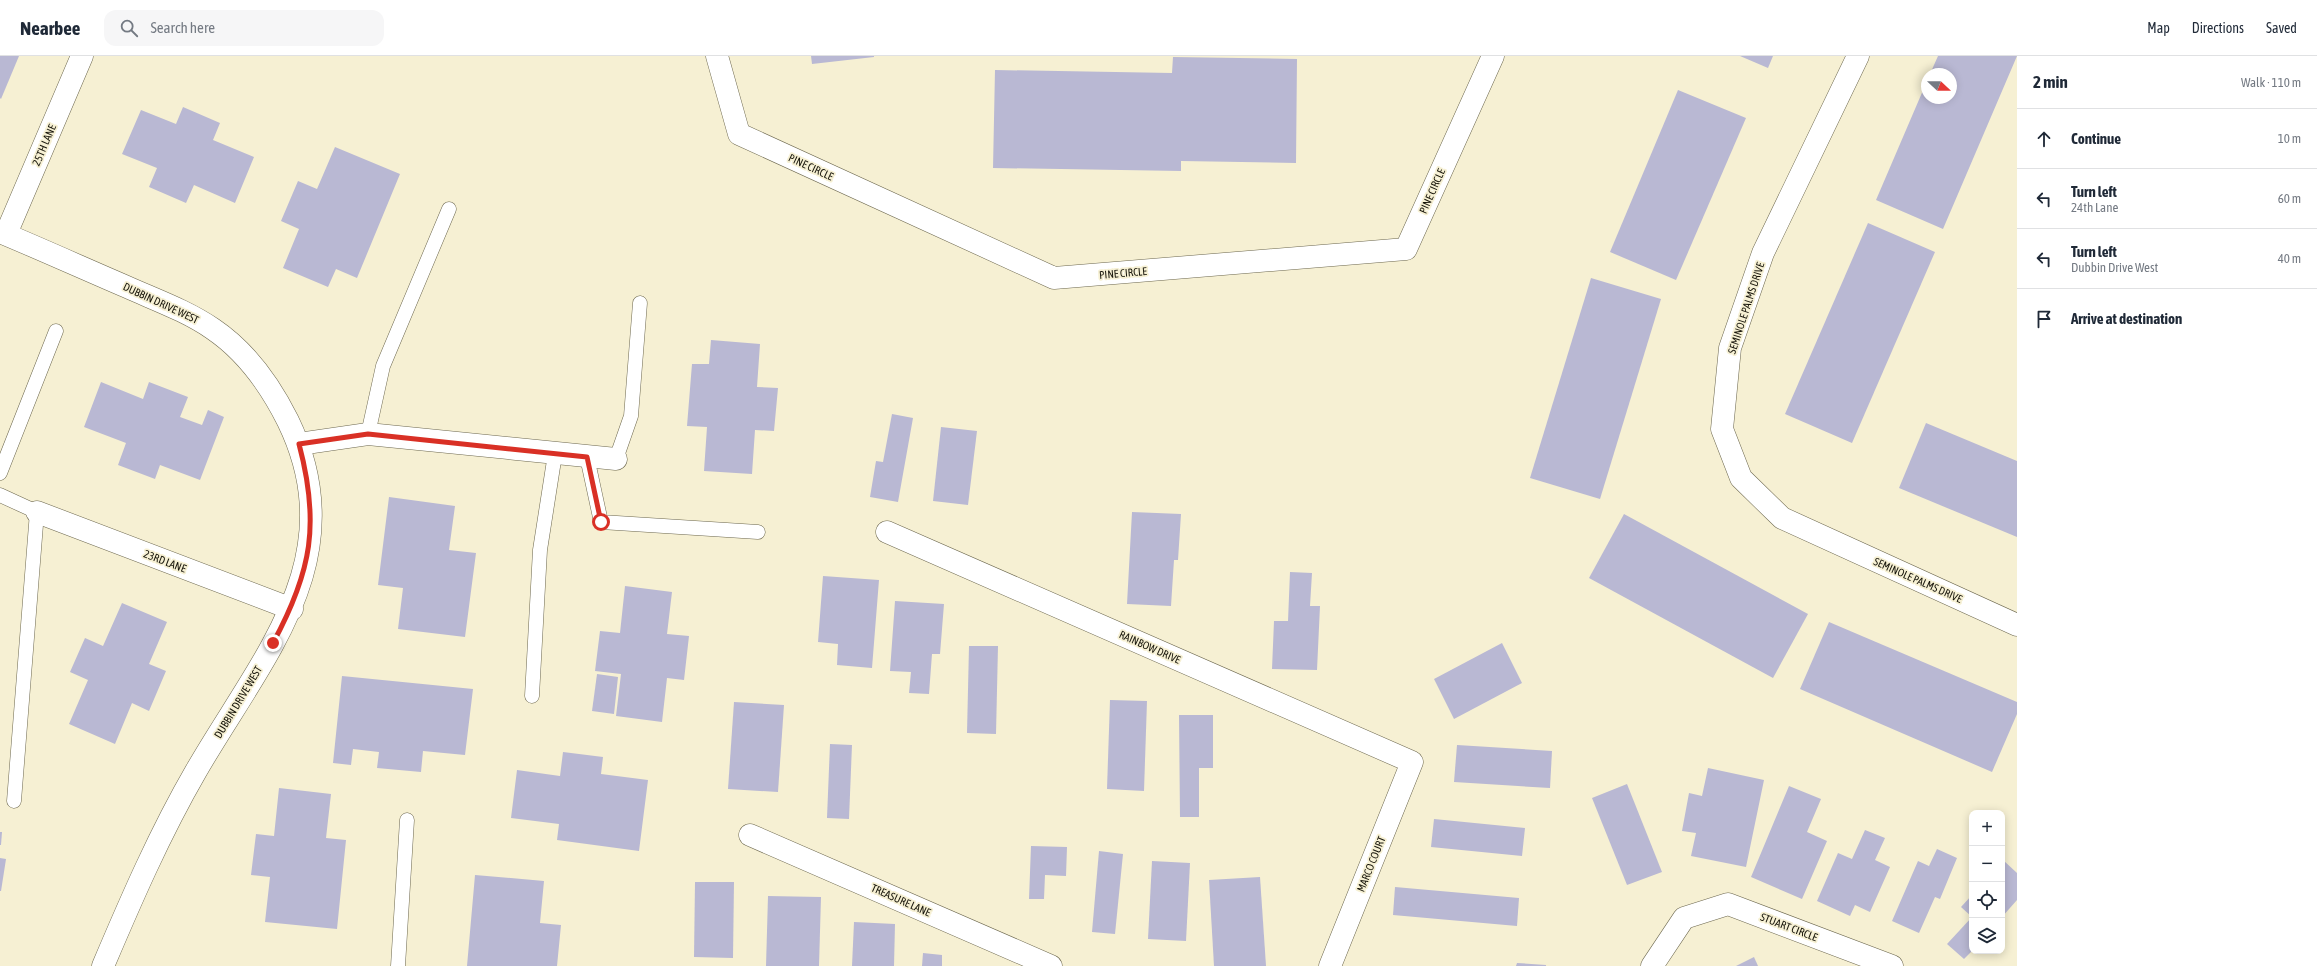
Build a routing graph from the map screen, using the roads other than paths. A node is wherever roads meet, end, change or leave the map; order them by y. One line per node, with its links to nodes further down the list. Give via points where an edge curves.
1 (82, 56): 6 (street, 25TH LANE)
2 (717, 56): 3 (street, PINE CIRCLE, via 740,134 1054,278 1406,249)
3 (1493, 56)
4 (1858, 56): 20 (street, SEMINOLE PALMS DRIVE, via 1763,253 1730,348 1722,429 1741,478 1782,518)
5 (449, 209): 9 (lane, via 384,366)
6 (3, 233): 10 (street, DUBBIN DRIVE WEST, via 192,316 215,330 254,365 279,404)
7 (640, 303): 13 (lane, via 631,416)
8 (56, 332): 14 (lane)
9 (368, 434): 10 (street); 11 (street)
10 (299, 444): 19 (street, DUBBIN DRIVE WEST, via 308,479 311,532 308,558)
11 (555, 454): 12 (street); 21 (lane, via 540,550)
12 (587, 457): 13 (street); 17 (lane, via 601,522)
13 (616, 459)
14 (0, 473)
15 (0, 495): 16 (lane)
16 (38, 512): 19 (street, 23RD LANE); 23 (lane)
17 (758, 532)
18 (887, 532): 22 (street, RAINBOW DRIVE)
19 (292, 609): 26 (street, DUBBIN DRIVE WEST, via 194,773 139,882)
20 (2017, 625)
21 (532, 696)
22 (1412, 762): 29 (street, MARCO COURT)
23 (14, 801)
24 (407, 820): 27 (lane)
25 (750, 835): 28 (street, TREASURE LANE)
26 (104, 966)
27 (398, 966)
28 (1051, 966)
29 (1330, 966)
30 (1652, 966): 31 (street, STUART CIRCLE, via 1684,918 1728,904)
31 (1892, 966)

